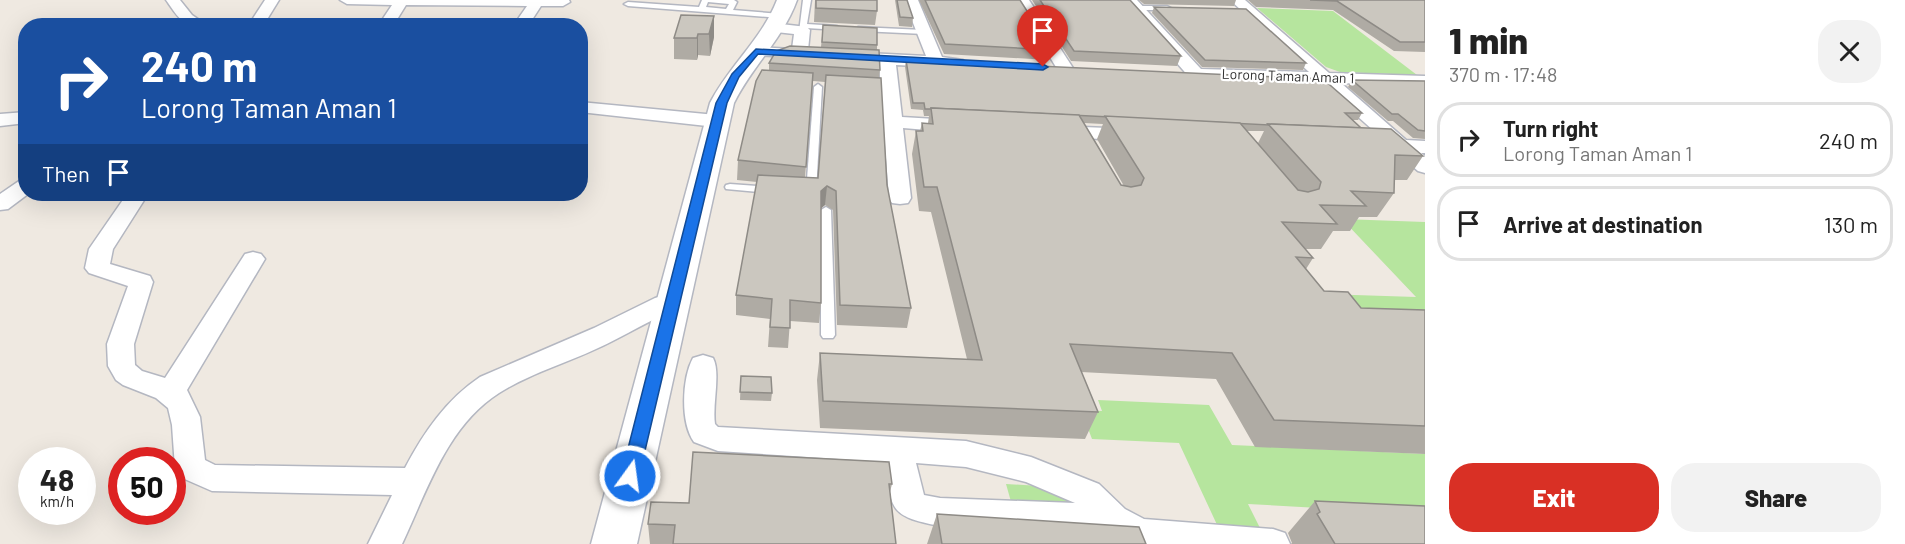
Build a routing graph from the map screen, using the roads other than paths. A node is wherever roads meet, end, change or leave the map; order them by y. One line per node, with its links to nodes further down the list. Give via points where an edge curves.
1 (173, 0): 16 (street)
2 (272, 0): 17 (street)
3 (347, 0): 6 (street)
4 (706, 0): 13 (lane); 15 (lane, via 733,2)
5 (911, 0): 21 (street)
6 (401, 1): 7 (street); 18 (street)
7 (538, 1): 8 (street); 19 (street)
8 (562, 2)
9 (1024, 3): 26 (street, via 1071,68)
10 (628, 4): 13 (lane)
11 (1132, 4): 14 (lane); 28 (street)
12 (1241, 7): 29 (street)
13 (701, 9): 15 (lane)
14 (1181, 9)
15 (729, 11): 20 (lane)
16 (187, 18)
17 (260, 18)
18 (390, 18)
19 (526, 18)
20 (787, 22): 21 (lane); 22 (street); 22 (street); 35 (main road, via 727,89)
21 (924, 32): 24 (street)
22 (800, 54): 23 (street)
23 (887, 59): 24 (street); 36 (street, via 884,90)
24 (936, 62): 25 (street)
25 (978, 64)
26 (1043, 67)
27 (1172, 73): 28 (street, Lorong Taman Aman 1)
28 (1196, 74): 29 (street, Lorong Taman Aman 1)
29 (1325, 78): 30 (street, Lorong Taman Aman 1); 42 (street)
30 (1425, 81)
31 (830, 87): 46 (lane, via 813,87 811,193)
32 (588, 108): 35 (street)
33 (18, 118): 34 (street)
34 (0, 120)
35 (716, 121): 53 (main road)
36 (893, 122): 37 (street); 48 (street)
37 (973, 127)
38 (1038, 130): 39 (street)
39 (1081, 133): 40 (street); 44 (street)
40 (1148, 136)
41 (1356, 145): 42 (street)
42 (1402, 146): 43 (street); 45 (street)
43 (1425, 147)
44 (1092, 153)
45 (1425, 167)
46 (730, 188)
47 (18, 191): 50 (street)
48 (900, 198)
49 (132, 201): 56 (street, via 101,249 97,268 141,282 121,339 122,365 128,375)
50 (0, 204)
51 (826, 210): 54 (lane)
52 (253, 259): 56 (street)
53 (673, 301): 58 (street, via 492,383 462,405 439,435); 61 (main road)
54 (828, 335)
55 (703, 365): 57 (street, via 699,418 701,429 708,436)
56 (171, 392): 58 (street, via 188,420 191,468 212,478)
57 (899, 450): 59 (street, via 966,454 1031,470 1088,494); 59 (street, via 906,497 914,507 940,512)
58 (415, 482): 60 (street)
59 (1113, 519): 62 (street, via 1139,534)
60 (385, 544)
61 (614, 544)
62 (1272, 544)

